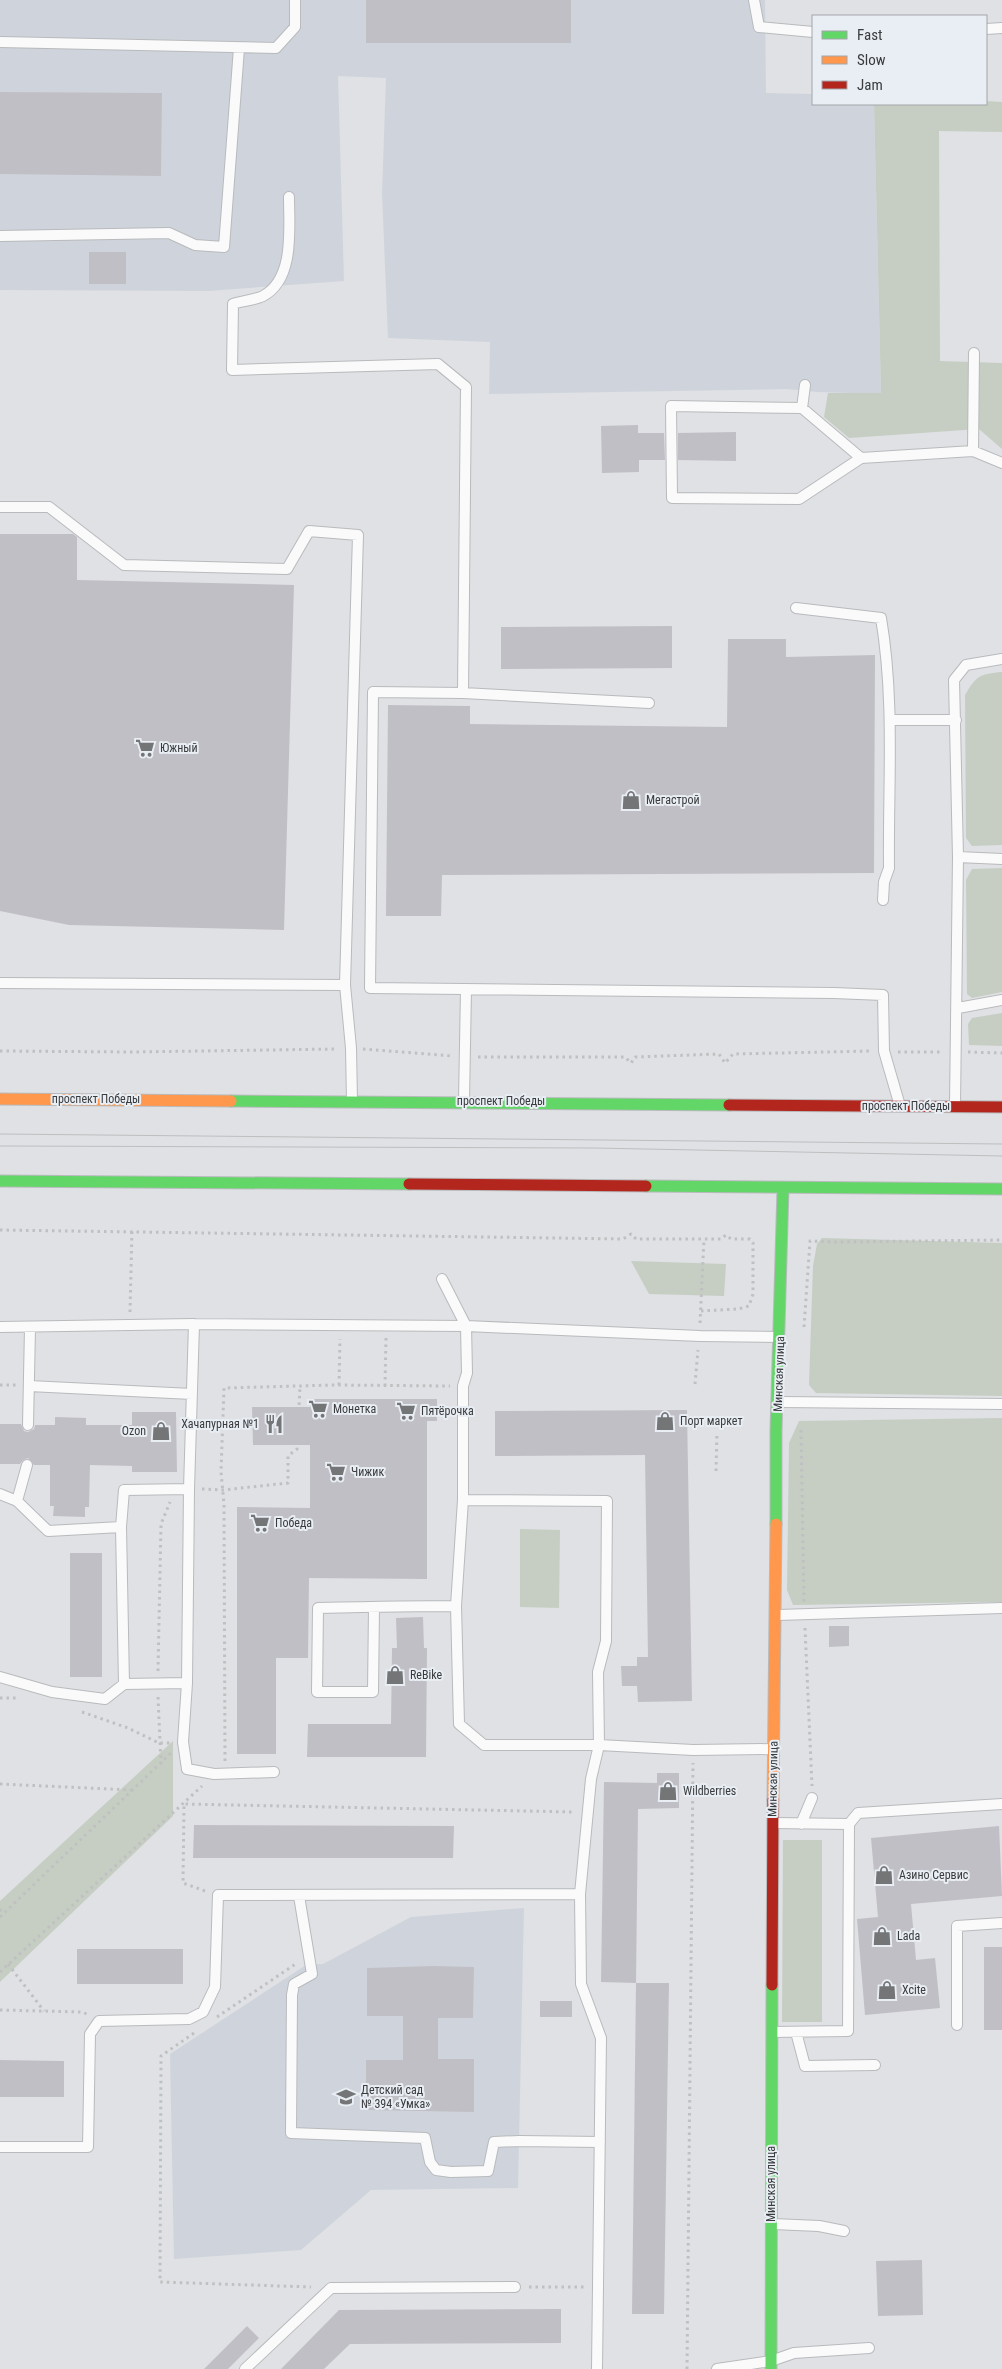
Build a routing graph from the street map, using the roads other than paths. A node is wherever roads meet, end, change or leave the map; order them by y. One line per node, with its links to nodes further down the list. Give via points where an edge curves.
1 (295, 0): 7 (lane, via 295,26 276,48)
2 (754, 0): 5 (lane, via 759,26)
3 (987, 28): 4 (lane)
4 (1002, 28)
5 (812, 32)
6 (0, 42): 7 (lane)
7 (240, 48): 9 (lane, via 224,247 195,245 169,233)
8 (289, 198): 19 (lane, via 288,249 280,281 264,295 233,304 232,370 438,364 466,387)
9 (0, 236)
10 (974, 353): 13 (lane)
11 (805, 385): 12 (lane)
12 (802, 408): 14 (lane); 14 (lane, via 671,406 672,498 799,499)
13 (973, 451): 14 (lane); 15 (lane)
14 (861, 458)
15 (1002, 464)
16 (0, 507): 27 (lane, via 49,507 124,565 286,569 309,530 358,535)
17 (796, 608): 21 (lane, via 881,618 888,660)
18 (1002, 660): 22 (lane, via 966,665 954,680)
19 (463, 693): 20 (lane); 28 (lane, via 373,692 370,988)
20 (649, 703)
21 (890, 720): 22 (lane); 25 (lane, via 889,868)
22 (956, 720): 23 (lane)
23 (958, 857): 24 (lane); 30 (lane)
24 (1002, 859)
25 (883, 900)
26 (0, 983): 27 (lane)
27 (344, 985): 32 (lane, via 351,1048)
28 (466, 989): 33 (lane); 35 (lane, via 883,995 884,1051)
29 (1002, 1000): 30 (lane)
30 (958, 1008): 34 (lane)
31 (0, 1099): 32 (main road, проспект Победы)
32 (352, 1100): 33 (main road, проспект Победы)
33 (464, 1101): 35 (main road, проспект Победы)
34 (956, 1106): 35 (main road, проспект Победы); 36 (main road, проспект Победы)
35 (900, 1107)
36 (1002, 1107)
37 (0, 1181): 38 (main road)
38 (783, 1188): 39 (main road); 45 (main road, Минская улица)
39 (1002, 1189)
40 (442, 1279): 42 (lane)
41 (194, 1324): 42 (lane); 44 (lane); 47 (lane)
42 (466, 1326): 45 (lane); 54 (lane)
43 (0, 1327): 44 (lane)
44 (30, 1328): 46 (lane)
45 (780, 1337): 48 (main road, Минская улица)
46 (29, 1386): 47 (lane); 50 (lane)
47 (192, 1394): 52 (lane)
48 (779, 1402): 49 (lane); 60 (main road, Минская улица)
49 (1002, 1404)
50 (28, 1424)
51 (28, 1464): 55 (lane)
52 (189, 1489): 56 (lane, via 124,1490); 62 (lane)
53 (0, 1494): 55 (lane)
54 (463, 1500): 57 (lane); 64 (lane, via 607,1502 606,1641 598,1672)
55 (17, 1501): 56 (lane, via 48,1531)
56 (121, 1527): 63 (lane)
57 (456, 1606): 58 (lane); 64 (lane, via 459,1724 484,1745)
58 (374, 1607): 58 (lane, via 318,1608 317,1692 373,1692)
59 (1002, 1608): 60 (lane)
60 (775, 1615): 65 (main road, Минская улица)
61 (0, 1677): 63 (lane, via 52,1692 105,1699)
62 (187, 1683): 63 (lane); 66 (lane, via 182,1743 187,1769 220,1774)
63 (124, 1684)
64 (600, 1745): 65 (lane, via 693,1750); 72 (lane, via 591,1779)
65 (774, 1749): 69 (main road, Минская улица)
66 (274, 1772)
67 (812, 1798): 70 (lane)
68 (1002, 1804): 71 (lane, via 858,1813)
69 (772, 1823): 70 (lane); 76 (main road, Минская улица)
70 (800, 1824): 71 (lane)
71 (849, 1824): 77 (lane, via 848,2032)
72 (580, 1894): 73 (lane); 79 (lane, via 581,1984 601,2038)
73 (299, 1896): 79 (lane, via 312,1974 294,1984 292,1995 291,2133 425,2138 430,2162 436,2170 451,2172 488,2172 494,2142); 80 (lane, via 218,1895 215,1988 203,2012 189,2019 99,2021 90,2034 88,2146)
74 (1002, 1923): 75 (lane, via 957,1926)
75 (957, 2025)
76 (771, 2032): 77 (lane); 81 (main road, Минская улица)
77 (796, 2032): 78 (lane, via 805,2066)
78 (876, 2065)
79 (600, 2142): 87 (lane)
80 (0, 2147)
81 (771, 2224): 82 (lane, via 819,2226); 85 (main road, Минская улица)
82 (844, 2231)
83 (515, 2287): 86 (lane, via 331,2288)
84 (869, 2348): 85 (lane, via 794,2353)
85 (771, 2365): 88 (lane)
86 (245, 2369)
87 (597, 2369)
88 (717, 2369)

